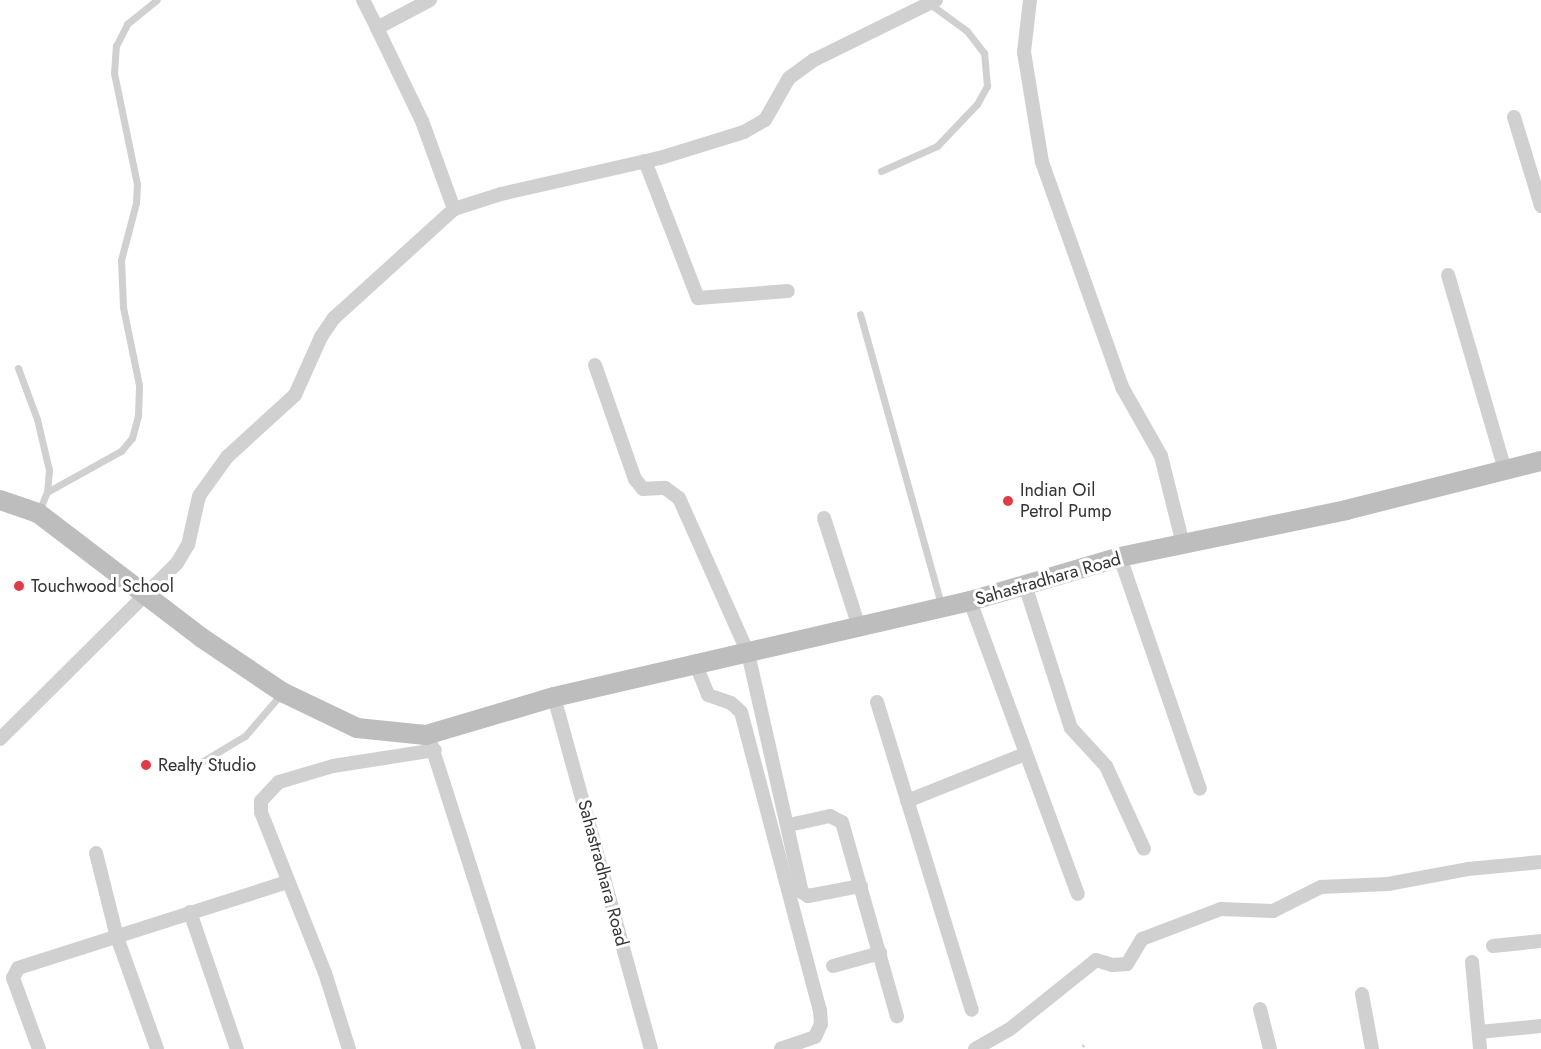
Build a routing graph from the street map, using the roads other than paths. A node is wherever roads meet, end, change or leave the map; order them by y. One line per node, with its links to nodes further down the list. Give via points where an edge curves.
1 (157, 0): 19 (lane, via 127,24 116,46 115,64 137,184 121,260 123,307 138,385 138,415 132,438 121,451)
2 (363, 0): 6 (street)
3 (430, 0): 6 (street)
4 (1030, 0): 23 (street, via 1024,52 1042,162 1119,379 1161,456)
5 (933, 2): 8 (street, via 814,60 789,78 765,120 744,132); 9 (lane, via 967,31 984,53 987,86 977,104 937,146)
6 (377, 28): 11 (street, via 422,121)
7 (1514, 117): 10 (street)
8 (645, 161): 11 (street); 13 (street, via 698,298)
9 (881, 171)
10 (1541, 206)
11 (454, 209): 26 (street, via 334,318 321,337 295,395 227,457 199,496 188,545)
12 (1448, 275): 18 (street)
13 (788, 291)
14 (860, 314): 28 (lane)
15 (595, 365): 30 (street, via 635,479 643,489 665,488 679,498)
16 (18, 368): 19 (lane, via 38,419 49,470)
17 (1541, 461): 18 (main road, Sahastradhara Road)
18 (1505, 470): 23 (main road, Sahastradhara Road)
19 (47, 492): 21 (lane)
20 (0, 500): 21 (main road, Sahastradhara Road)
21 (38, 513): 26 (main road, Sahastradhara Road)
22 (824, 518): 29 (street)
23 (1184, 544): 24 (main road, Sahastradhara Road)
24 (1120, 557): 25 (main road, Sahastradhara Road); 39 (street)
25 (1025, 585): 27 (main road, Sahastradhara Road); 42 (street, via 1066,719 1111,775)
26 (147, 595): 32 (main road, Sahastradhara Road); 35 (street)
27 (970, 601): 28 (main road, Sahastradhara Road); 37 (street)
28 (941, 608): 29 (main road, Sahastradhara Road)
29 (859, 627): 30 (main road, Sahastradhara Road)
30 (748, 653): 31 (main road, Sahastradhara Road); 41 (street)
31 (696, 665): 33 (main road, Sahastradhara Road); 67 (street, via 708,695 731,703 741,712 819,1010 821,1024 815,1037)
32 (282, 692): 36 (main road, Sahastradhara Road, via 357,728); 38 (lane, via 245,736)
33 (554, 697): 36 (main road, Sahastradhara Road); 66 (street, Sahastradhara Road)
34 (877, 702): 40 (street)
35 (0, 739)
36 (430, 742): 45 (street, via 333,766 270,788 261,801 261,812); 65 (street)
37 (1025, 754): 40 (street); 47 (street)
38 (198, 764)
39 (1200, 789)
40 (907, 801): 57 (street)
41 (789, 825): 46 (street, via 839,817); 46 (street, via 806,896)
42 (1144, 849)
43 (96, 853): 49 (street)
44 (1541, 862): 68 (street, via 1468,869 1388,884 1321,888 1273,911 1214,911 1142,939 1127,964 1112,965 1102,959 1087,964 1010,1029)
45 (288, 882): 48 (street); 64 (street, via 325,973)
46 (861, 886): 52 (street)
47 (1078, 894)
48 (190, 912): 49 (street); 63 (street)
49 (117, 937): 61 (street, via 16,970 13,978); 62 (street)
50 (1541, 941): 51 (street)
51 (1493, 946)
52 (880, 953): 54 (street); 58 (street)
53 (1472, 962): 60 (street)
54 (833, 966)
55 (1362, 994): 70 (street)
56 (1260, 1009): 69 (street)
57 (972, 1010)
58 (897, 1016)
59 (1541, 1026): 60 (street)
60 (1479, 1032): 71 (street)
61 (39, 1049)
62 (157, 1049)
63 (237, 1049)
64 (349, 1049)
65 (530, 1049)
66 (651, 1049)
67 (781, 1049)
68 (975, 1049)
69 (1270, 1049)
70 (1372, 1049)
71 (1480, 1049)

